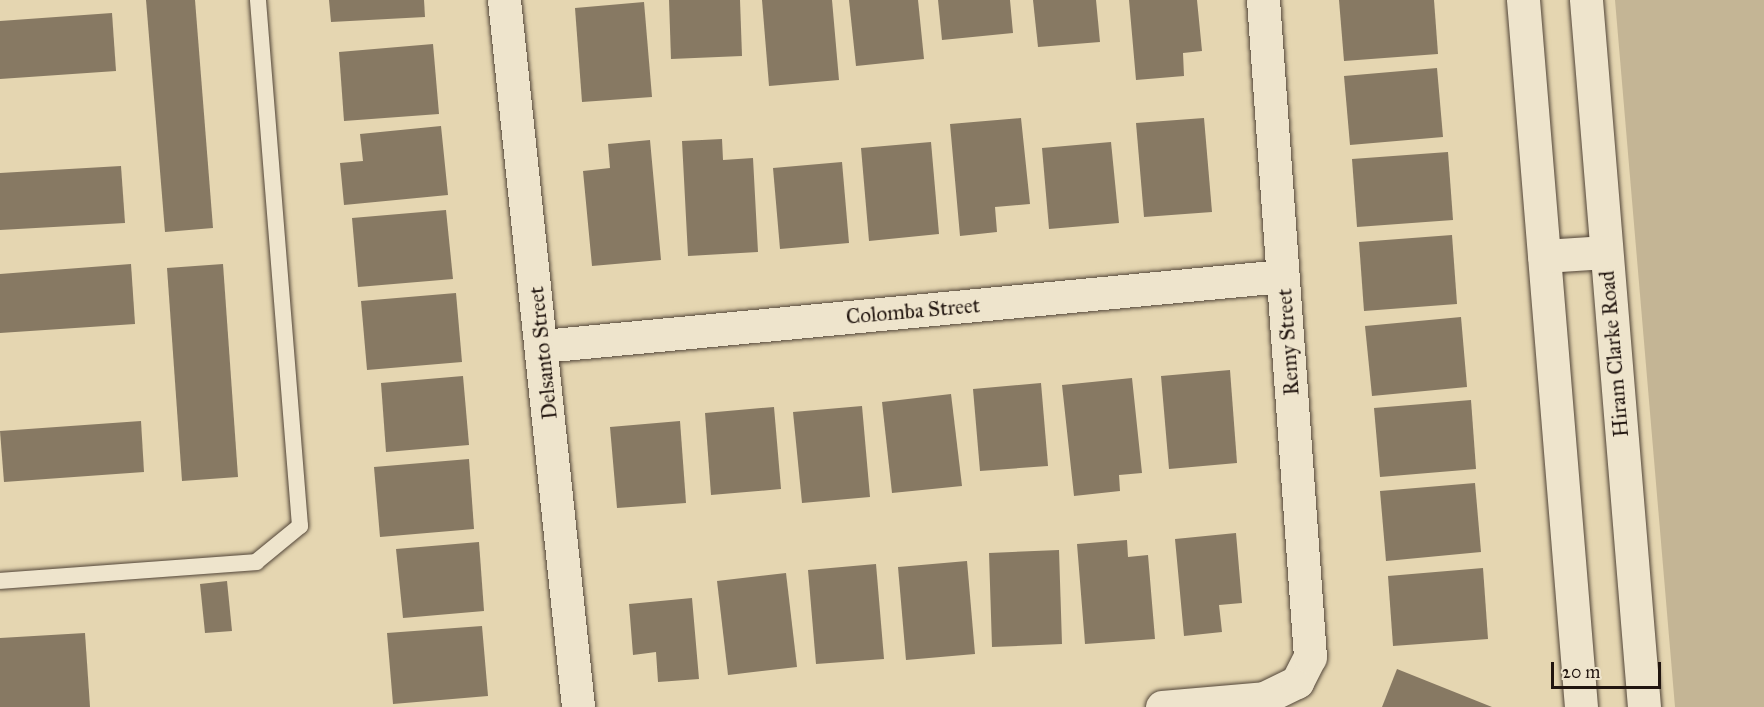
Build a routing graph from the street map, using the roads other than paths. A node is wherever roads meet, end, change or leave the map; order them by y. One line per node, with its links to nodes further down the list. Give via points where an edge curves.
1 (258, 0): 10 (lane, via 300,526 256,562)
2 (504, 0): 9 (street, Delsanto Street)
3 (1263, 0): 8 (street, Remy Street)
4 (1523, 0): 7 (street)
5 (1586, 0): 6 (street, Hiram Clarke Road)
6 (1606, 252): 7 (street); 14 (street, Hiram Clarke Road)
7 (1544, 256): 13 (street)
8 (1283, 276): 9 (street, Colomba Street); 12 (street, Remy Street, via 1310,657 1297,682 1264,698)
9 (542, 346): 11 (street, Delsanto Street)
10 (0, 581)
11 (578, 707)
12 (1162, 707)
13 (1581, 707)
14 (1644, 707)

